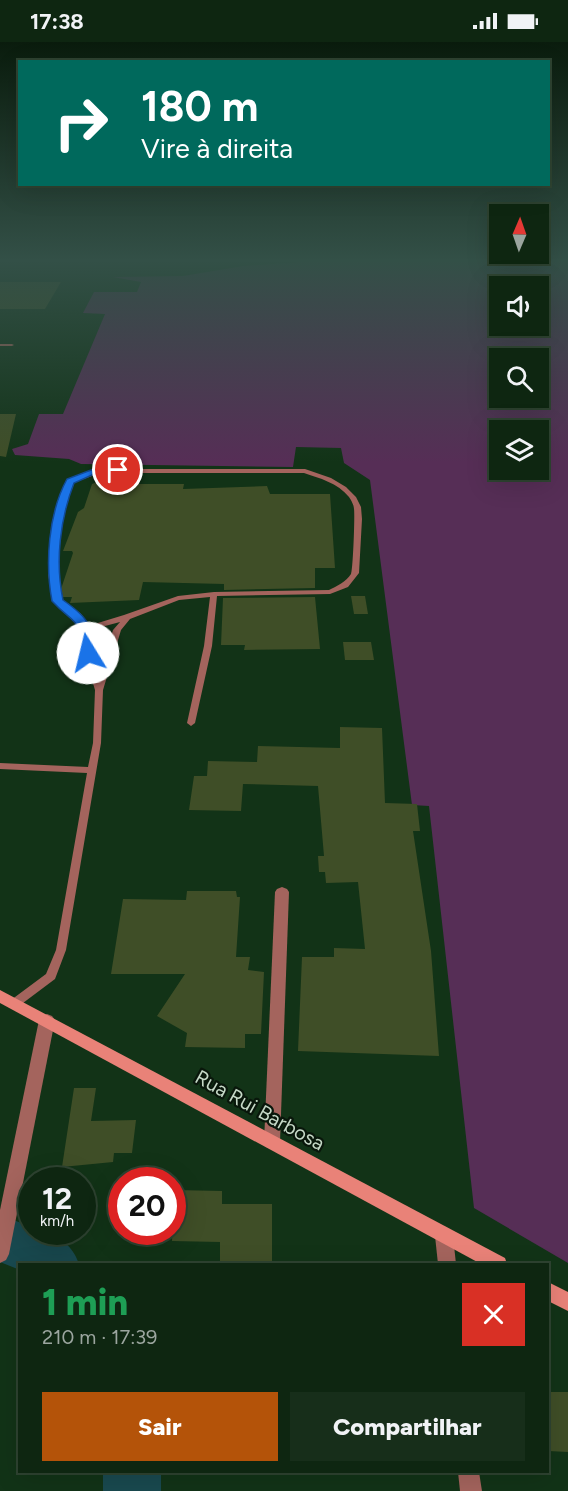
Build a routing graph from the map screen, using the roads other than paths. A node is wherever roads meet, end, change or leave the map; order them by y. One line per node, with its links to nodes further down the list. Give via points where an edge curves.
1 (0, 345): 2 (lane)
2 (12, 345)
3 (214, 594): 4 (lane, via 178,598); 5 (lane, via 330,592 345,585 355,573 359,517 355,498 337,482 305,471 118,470 91,472 70,482 61,504 52,574 57,601 78,616); 7 (lane, via 208,646)
4 (127, 617): 5 (lane); 6 (lane, via 113,639)
5 (86, 629): 6 (lane, via 88,653)
6 (99, 690): 9 (lane)
7 (191, 723)
8 (0, 766): 9 (lane)
9 (92, 770): 12 (lane, via 61,950 51,976)
10 (282, 892): 14 (street)
11 (0, 996): 12 (main road, Rua Rui Barbosa)
12 (15, 1003): 13 (main road, Rua Rui Barbosa)
13 (47, 1020): 14 (main road, Rua Rui Barbosa); 16 (street)
14 (272, 1142): 15 (main road, Rua Rui Barbosa)
15 (444, 1236): 17 (street); 18 (main road, Rua Rui Barbosa)
16 (0, 1254)
17 (447, 1263)
18 (496, 1263)
19 (549, 1292): 20 (main road)
20 (568, 1302)
21 (469, 1473): 22 (street)
22 (471, 1491)

